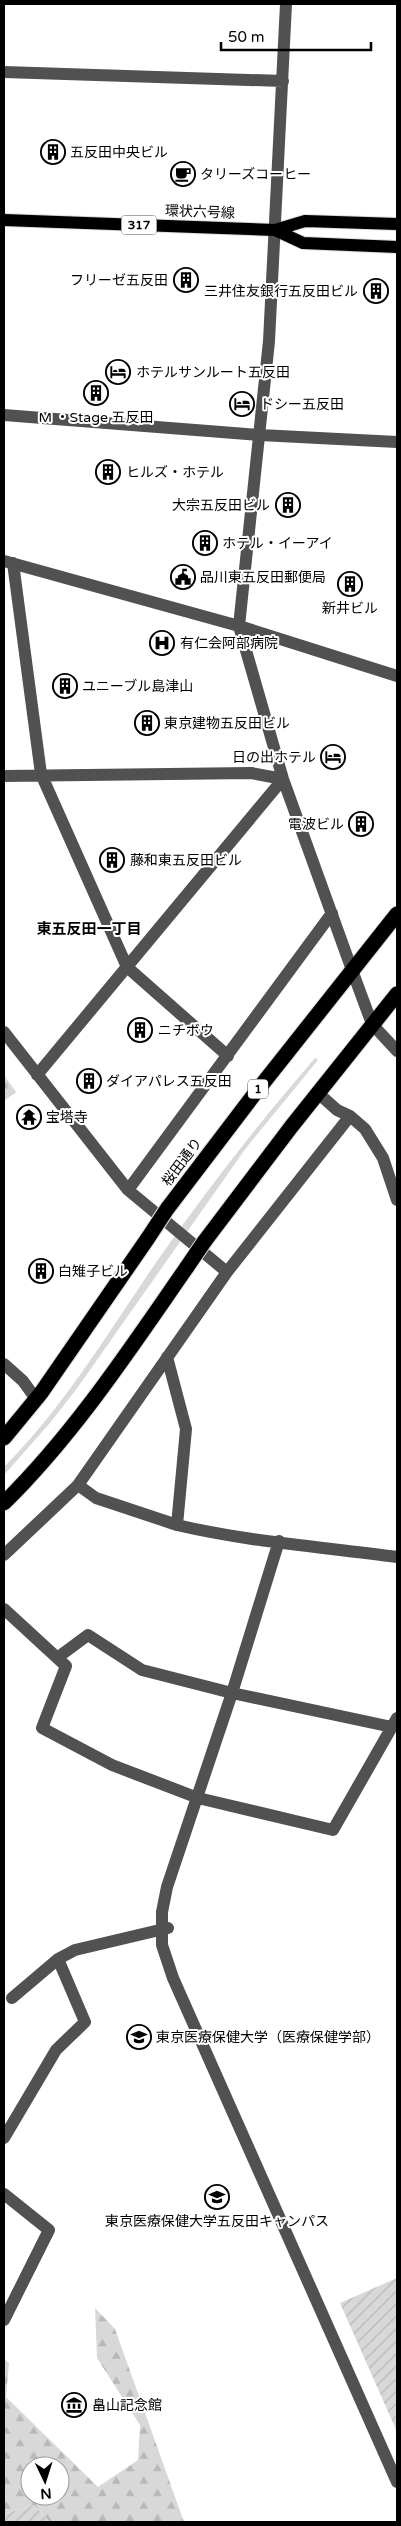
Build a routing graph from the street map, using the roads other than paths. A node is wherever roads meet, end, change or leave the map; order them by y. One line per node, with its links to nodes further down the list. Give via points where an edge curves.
1 (286, 4): 3 (street)
2 (4, 72): 3 (street)
3 (283, 81): 6 (street)
4 (4, 220): 6 (main road, 環状六号線 / 317)
5 (397, 224): 6 (main road, 環状六号線 / 317, via 305,221)
6 (275, 230): 7 (main road, 環状六号線 / 317, via 303,243); 9 (street)
7 (397, 247)
8 (4, 415): 9 (street)
9 (260, 435): 10 (street); 12 (street)
10 (397, 442)
11 (9, 562): 12 (street); 14 (street)
12 (239, 626): 13 (street); 16 (street)
13 (397, 676)
14 (41, 774): 15 (street); 16 (street, via 251,773); 19 (street)
15 (4, 776)
16 (283, 779): 17 (street); 19 (street)
17 (332, 913): 20 (street); 25 (street)
18 (397, 914): 20 (highway, 桜田通り / 1)
19 (127, 966): 25 (street); 26 (street)
20 (352, 970): 22 (street); 34 (highway, 桜田通り / 1, bridge, via 167,1209)
21 (397, 994): 22 (highway)
22 (372, 1024): 24 (street); 27 (highway)
23 (4, 1032): 26 (street)
24 (397, 1051)
25 (228, 1056): 29 (street)
26 (37, 1075): 29 (street)
27 (318, 1093): 28 (street, via 337,1110); 37 (highway, bridge, via 204,1242 87,1409)
28 (350, 1116): 30 (street, via 365,1129 383,1158); 31 (street)
29 (128, 1190): 31 (street)
30 (397, 1200)
31 (227, 1272): 32 (street)
32 (167, 1358): 36 (street); 38 (street, via 186,1429)
33 (4, 1364): 34 (street)
34 (36, 1399): 35 (highway, 桜田通り / 1)
35 (4, 1438)
36 (78, 1485): 38 (street, via 96,1498); 40 (street)
37 (4, 1503)
38 (177, 1525): 39 (street, via 228,1537)
39 (279, 1541): 41 (street); 44 (street)
40 (5, 1550)
41 (397, 1557)
42 (4, 1608): 43 (street)
43 (57, 1658): 44 (street, via 88,1635 142,1670); 46 (street, via 66,1666 42,1728 112,1765)
44 (232, 1693): 45 (street); 46 (street)
45 (395, 1723): 46 (street, via 333,1830)
46 (198, 1798): 47 (street, via 166,1887)
47 (166, 1928): 48 (street, via 75,1950); 53 (street, via 162,1945 173,1978)
48 (58, 1959): 49 (street); 50 (street, via 85,2022 56,2050)
49 (12, 1998)
50 (4, 2138)
51 (4, 2194): 52 (street, via 49,2230)
52 (4, 2320)
53 (397, 2482)

